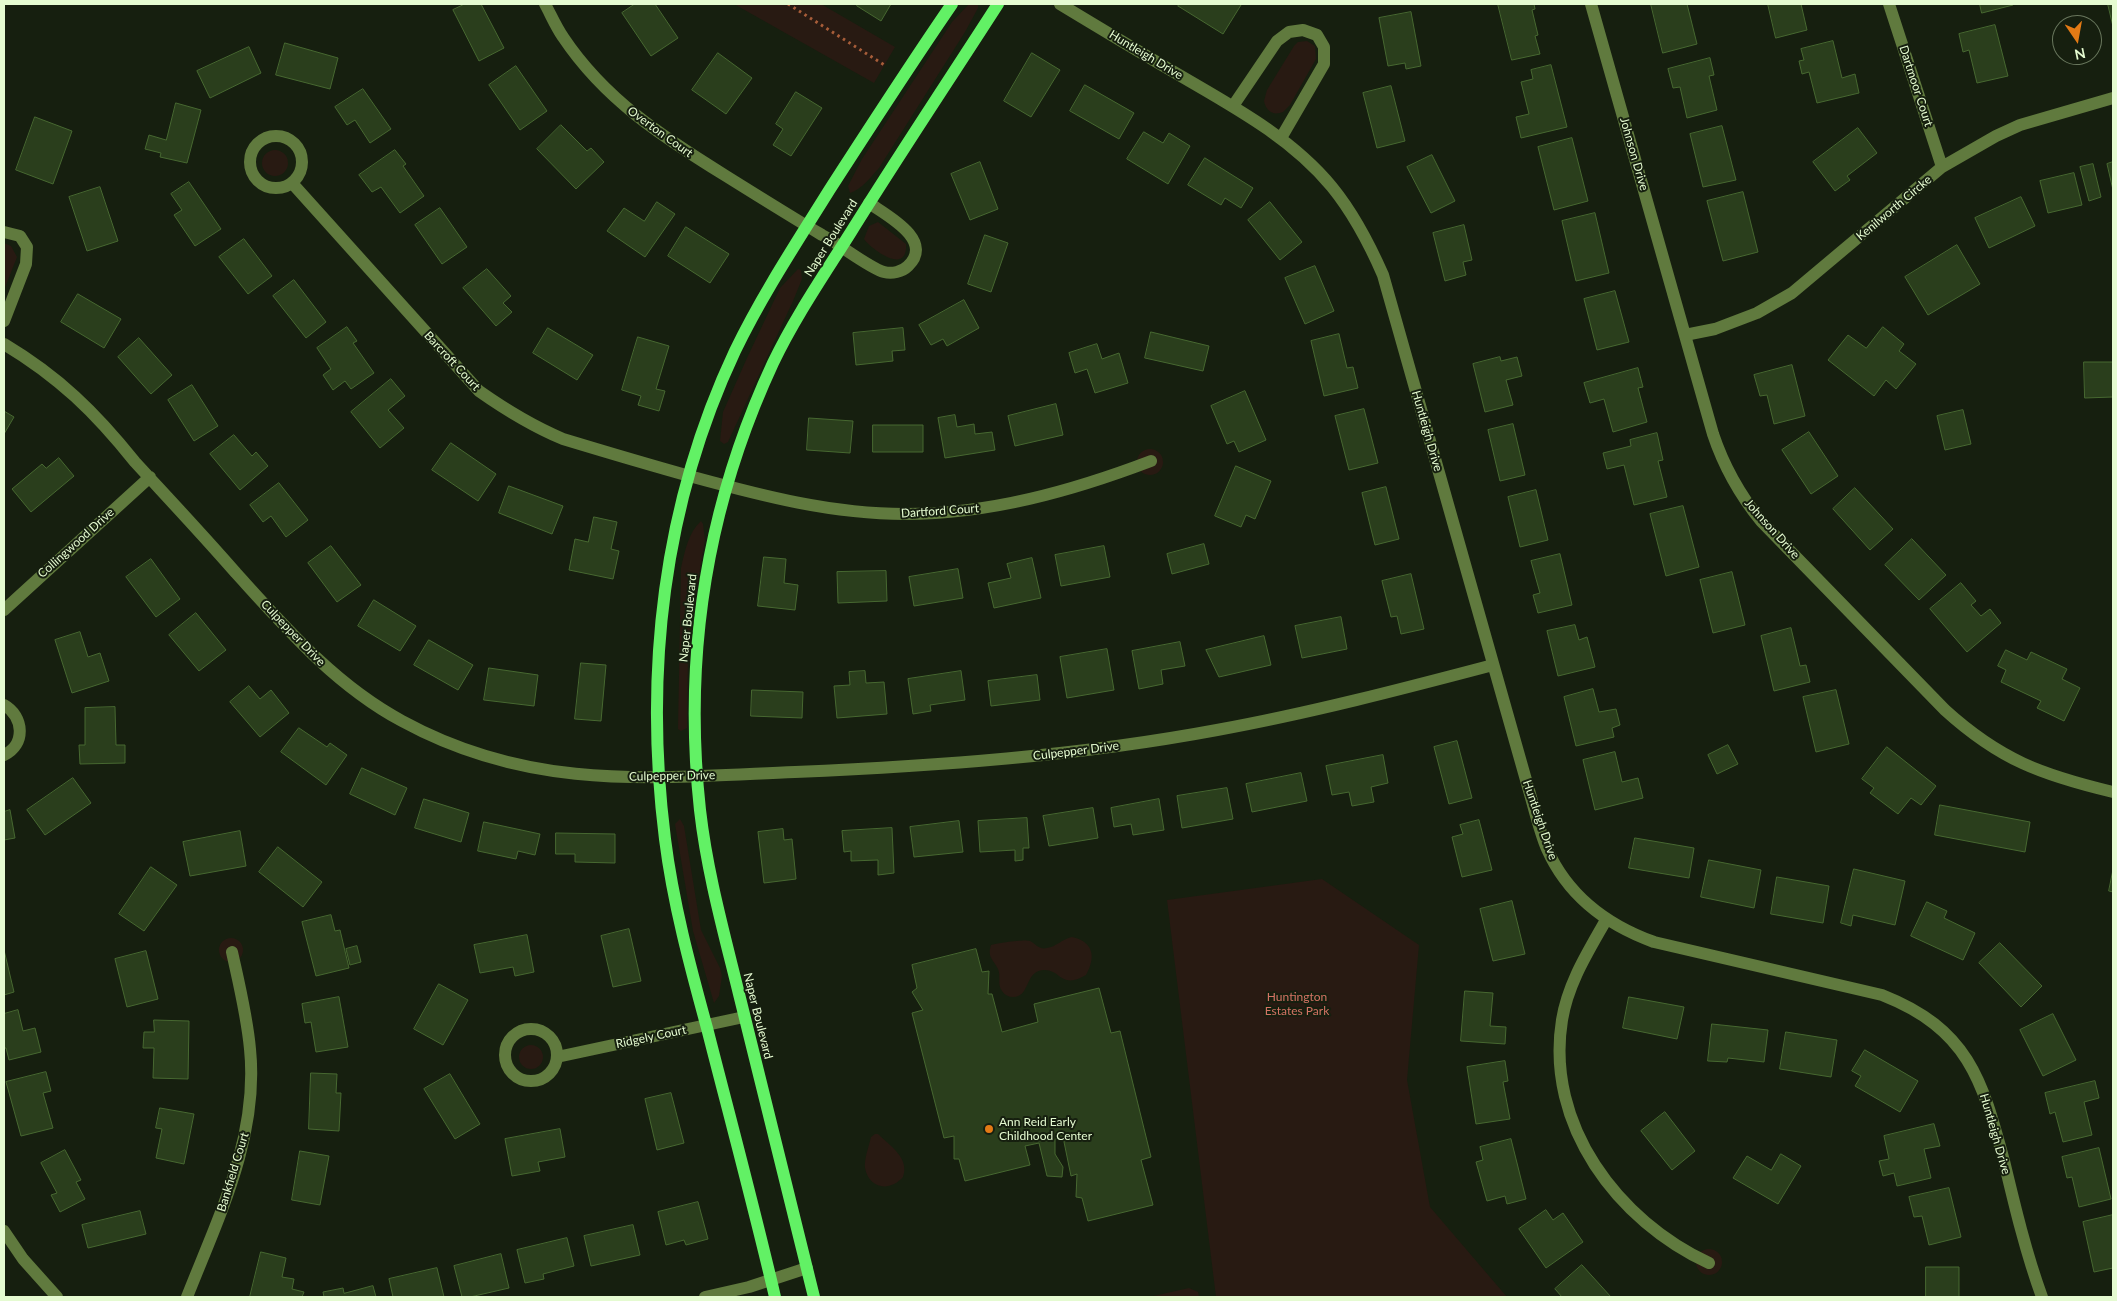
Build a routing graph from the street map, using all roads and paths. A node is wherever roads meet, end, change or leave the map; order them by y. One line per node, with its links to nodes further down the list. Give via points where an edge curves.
1 (545, 4): 15 (street, Overton Court, via 585,66 621,103 666,139)
2 (788, 4): 8 (path)
3 (952, 4): 15 (main road, Naper Boulevard)
4 (998, 4): 14 (main road, Naper Boulevard)
5 (1060, 4): 10 (street, Huntleigh Drive)
6 (1591, 4): 19 (street, Johnson Drive)
7 (1889, 4): 12 (street, Dartmoor Court)
8 (886, 66)
9 (2113, 98): 12 (street, Kenilworth Circke, via 2020,126)
10 (1233, 106): 11 (street, Huntleigh Drive); 11 (street, via 1277,41 1288,32 1303,30 1317,35 1324,47 1324,64)
11 (1281, 138): 26 (street, Huntleigh Drive, via 1336,193 1360,226 1383,275)
12 (1942, 167): 19 (street, Kenilworth Circke, via 1792,293 1757,313 1715,329)
13 (292, 183): 13 (street, via 301,170 301,154 297,146 283,137 260,142 250,157 253,175 258,182 275,189); 22 (street, Barcroft Court, via 479,391 509,413 563,439)
14 (869, 203): 17 (main road, Naper Boulevard); 17 (street, Overton Court, via 908,231 914,241 913,260 907,267 890,273 879,270)
15 (807, 226): 17 (street, Overton Court); 22 (main road, Naper Boulevard, via 736,350 710,411)
16 (4, 232): 18 (street, via 20,236 27,247 26,264)
17 (842, 246): 24 (main road, Naper Boulevard, via 774,362)
18 (4, 321)
19 (1685, 335): 31 (street, Johnson Drive, via 1719,452 1733,482 1762,521 1969,732 2030,768)
20 (4, 344): 23 (street, Culpepper Drive, via 71,391)
21 (1151, 461): 24 (street, Dartford Court, via 1040,497 943,512 905,514 813,507)
22 (689, 476): 24 (street, Barcroft Court); 30 (main road, Naper Boulevard, via 670,556 659,638 656,715)
23 (150, 478): 25 (street, Collingwood Drive); 30 (street, Culpepper Drive, via 309,653 399,720 435,738 516,765 565,774)
24 (726, 486): 29 (main road, Naper Boulevard, via 711,548 699,630)
25 (4, 610)
26 (1493, 665): 29 (street, Culpepper Drive, via 1263,722 1096,748 926,766); 32 (street, Huntleigh Drive, via 1547,848 1571,888)
27 (4, 705): 28 (street, via 16,717 20,736 9,753)
28 (4, 755)
29 (698, 776): 30 (street, Culpepper Drive); 34 (main road, Naper Boulevard, via 706,857)
30 (659, 778): 35 (main road, Naper Boulevard, via 665,842 677,907)
31 (2113, 792)
32 (1606, 920): 38 (street, via 1574,978 1562,1020 1560,1060 1570,1118 1594,1163 1634,1212 1683,1251); 46 (street, Huntleigh Drive, via 1654,942 1882,995 1902,1002 1934,1022 1969,1062 1989,1104)
33 (232, 952): 42 (street, Bankfield Court, via 250,1049 250,1109 243,1147 230,1187)
34 (744, 1017): 35 (street, Ridgely Court); 39 (main road, Naper Boulevard)
35 (706, 1025): 36 (street, Ridgely Court); 40 (main road, Naper Boulevard)
36 (557, 1057): 36 (street, via 553,1040 547,1034 531,1029 515,1034 506,1048 507,1065 518,1078 526,1081 543,1078)
37 (4, 1232): 41 (street)
38 (1709, 1263)
39 (807, 1268): 40 (street); 45 (main road, Naper Boulevard)
40 (771, 1280): 43 (street); 44 (main road, Naper Boulevard)
41 (57, 1297)
42 (187, 1297)
43 (705, 1297)
44 (775, 1297)
45 (814, 1297)
46 (2042, 1297)

